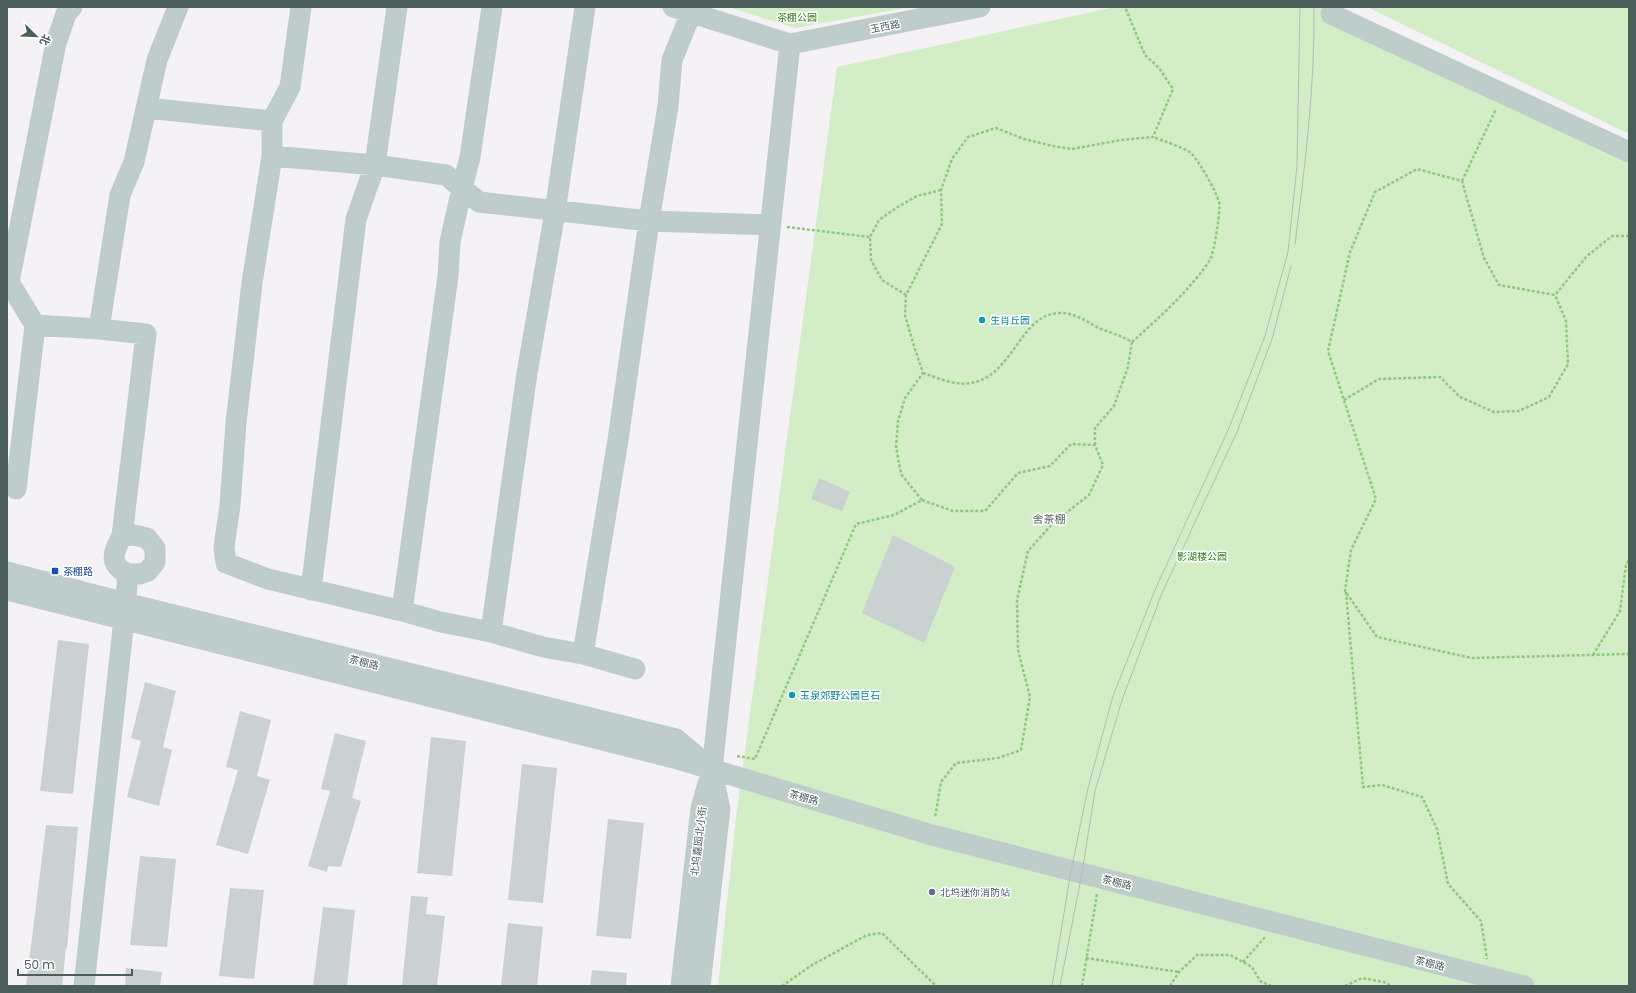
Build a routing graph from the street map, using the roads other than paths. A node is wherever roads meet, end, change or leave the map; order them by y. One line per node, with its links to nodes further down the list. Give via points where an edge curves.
1 (72, 7): 20 (street, via 66,14 56,43)
2 (178, 7): 11 (street, via 157,60)
3 (301, 7): 12 (street, via 290,87)
4 (397, 7): 15 (street)
5 (492, 7): 16 (street, via 470,157)
6 (585, 7): 17 (street)
7 (980, 7): 10 (street, 玉西路)
8 (682, 10): 10 (street); 18 (street, via 672,60 668,106)
9 (1331, 14): 13 (street)
10 (790, 44): 19 (street)
11 (146, 108): 12 (street); 22 (street, via 134,162 120,195)
12 (272, 121): 14 (street)
13 (1629, 152)
14 (272, 156): 15 (street); 28 (street, via 252,282 224,547 226,563 268,579)
15 (375, 164): 16 (street, via 446,174); 28 (street, via 356,219)
16 (462, 188): 17 (street, via 479,202); 30 (street, via 450,242 448,276)
17 (555, 212): 18 (street); 31 (street, via 527,373)
18 (649, 221): 19 (street); 32 (street, via 618,440)
19 (770, 224): 34 (street)
20 (8, 282): 21 (street)
21 (35, 325): 22 (street); 23 (street)
22 (99, 330): 24 (street, via 146,334)
23 (16, 489)
24 (122, 536): 26 (street, via 114,550 114,560 118,569); 26 (street, via 147,538 155,548 155,562 148,571)
25 (7, 572): 29 (street, 茶棚路)
26 (128, 574): 29 (street)
27 (7, 590): 29 (street, 茶棚路)
28 (311, 590): 30 (street)
29 (125, 611): 34 (street, 茶棚路, via 676,739); 35 (street)
30 (402, 611): 31 (street)
31 (491, 632): 32 (street, via 543,647)
32 (583, 654): 33 (street)
33 (635, 669)
34 (712, 770): 36 (street, 北坞嘉园北小街, via 701,808); 37 (street, 北坞嘉园北小街, via 720,809); 38 (street, 茶棚路, via 932,835)
35 (84, 986)
36 (681, 986)
37 (700, 986)
38 (1524, 986)

